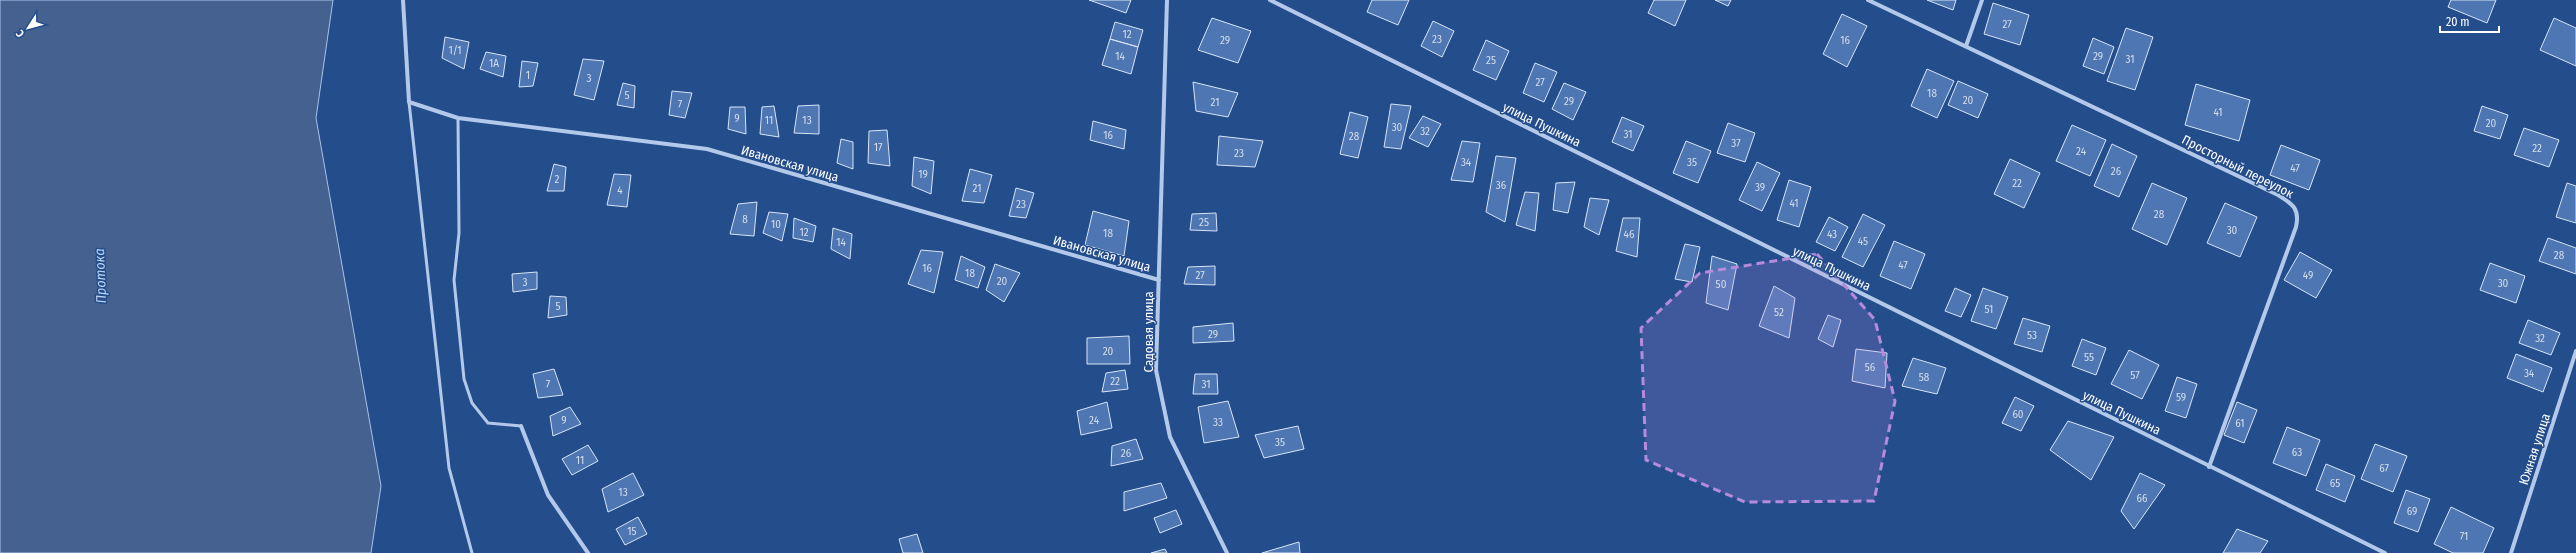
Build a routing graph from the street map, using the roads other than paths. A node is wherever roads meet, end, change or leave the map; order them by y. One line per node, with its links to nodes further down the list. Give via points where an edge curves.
1 (402, 0): 7 (street)
2 (1167, 0): 9 (street, Садовая улица)
3 (1270, 0): 12 (street, улица Пушкина)
4 (1868, 0): 6 (street, Просторный переулок)
5 (1982, 0): 6 (street)
6 (1966, 46): 12 (street, Просторный переулок, via 2294,204 2298,216 2296,227)
7 (409, 102): 8 (street, Ивановская улица); 13 (lane, via 449,468)
8 (458, 118): 9 (street, Ивановская улица, via 707,149); 11 (lane, via 459,233 454,280 464,379 472,403 488,423)
9 (1159, 280): 15 (street, Садовая улица, via 1156,370 1170,437)
10 (2576, 351): 17 (street, Южная улица)
11 (521, 426): 14 (street, via 548,496)
12 (2209, 467): 16 (street, улица Пушкина)
13 (472, 553)
14 (588, 553)
15 (1227, 553)
16 (2385, 553)
17 (2511, 553)

